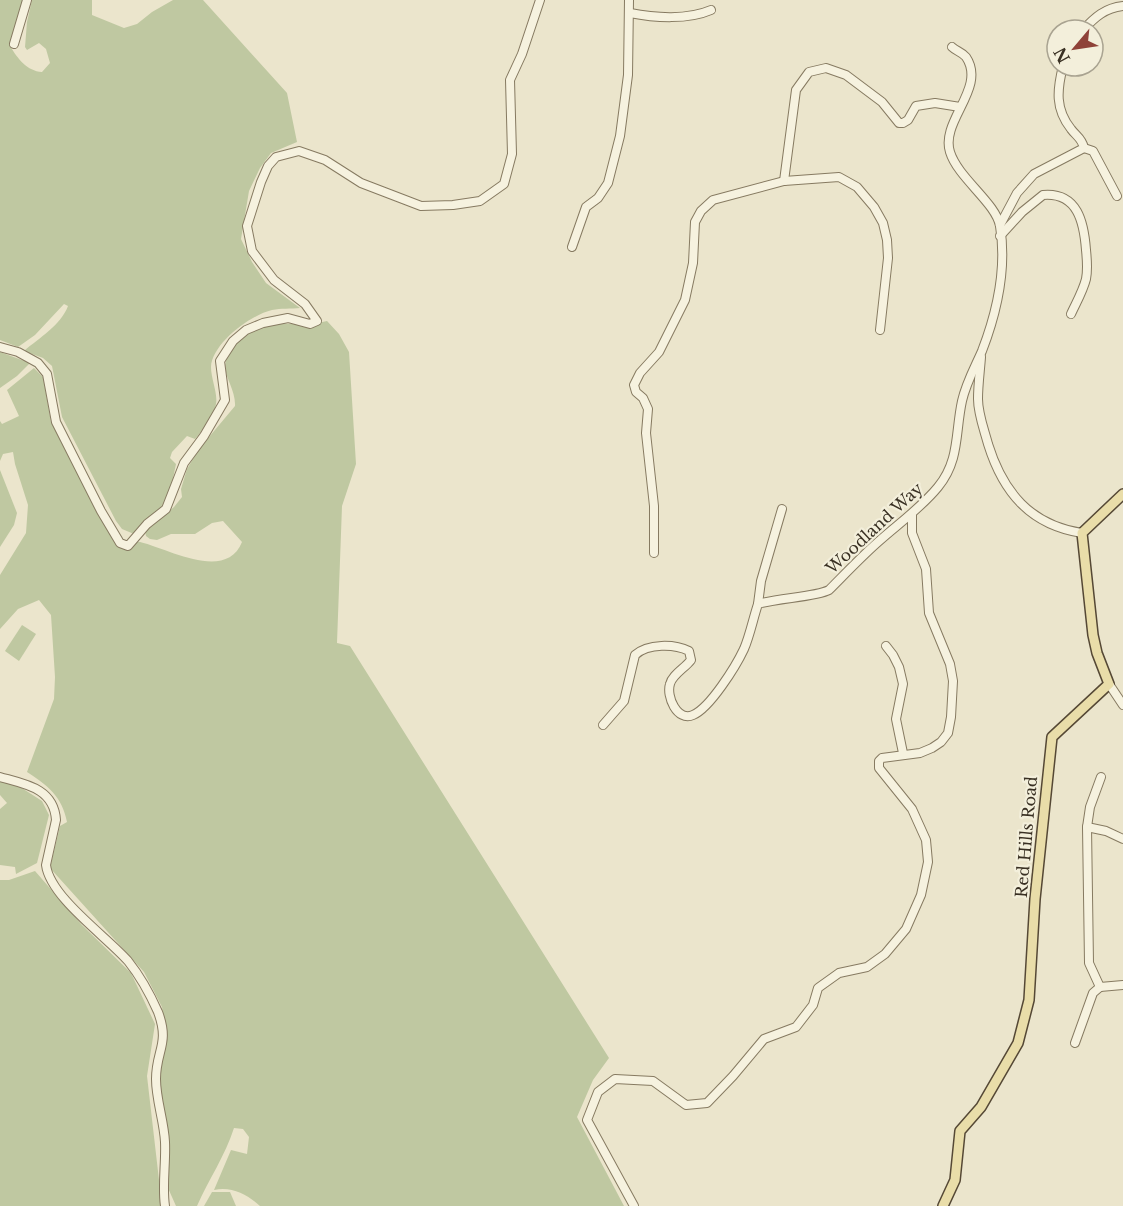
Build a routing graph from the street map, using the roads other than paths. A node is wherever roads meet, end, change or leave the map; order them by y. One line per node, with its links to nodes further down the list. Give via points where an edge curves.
1 (27, 0): 8 (street)
2 (540, 0): 20 (street, via 510,80 512,154 504,184 480,201 421,206 361,183 326,160 299,151 276,157 268,166 247,226 252,251 274,280 305,304 316,321 310,324 288,318 263,323 233,341 220,361 225,400 184,463 166,509 128,546 120,543 100,512 56,422 47,374 38,363)
3 (629, 0): 6 (street)
4 (1123, 6): 7 (street)
5 (711, 10): 6 (street, via 700,15 648,17)
6 (630, 13): 17 (street, via 628,75 620,136 608,183 586,207)
7 (1095, 18)
8 (14, 44)
9 (952, 47): 11 (street, via 965,55 970,71 969,89)
10 (1060, 78): 12 (street, via 1058,102 1062,116)
11 (960, 107): 13 (street, via 924,103 916,106 908,120 899,123 882,102 846,75 826,68 809,72 796,90); 15 (street, via 950,136 950,152)
12 (1084, 147): 14 (street, via 1093,151); 15 (street, via 1034,174 1017,193)
13 (784, 181): 19 (street, via 839,177 857,187 874,207 883,223 888,258); 26 (street, via 713,200 701,211 695,222 693,263 685,300 659,352 634,385 648,409)
14 (1117, 196)
15 (1000, 225): 16 (street, Woodland Way)
16 (1000, 236): 18 (street, via 1043,195 1069,202 1080,214 1086,277); 21 (street, Woodland Way, via 1000,284)
17 (572, 247)
18 (1071, 314)
19 (880, 330)
20 (0, 347)
21 (981, 352): 24 (street, Woodland Way, via 962,402 957,450 950,468); 25 (street, via 981,422 1006,487 1036,515 1056,527)
22 (1123, 494): 25 (main road)
23 (782, 508): 27 (street)
24 (912, 514): 27 (street, Woodland Way, via 823,593); 32 (street, via 912,533 926,569 929,613 950,664 953,698 948,733 941,742 920,753)
25 (1082, 533): 29 (main road, via 1093,635)
26 (654, 553)
27 (758, 604): 31 (street, via 733,668 694,715 684,717 679,713 669,691 672,680 691,660 689,651 646,648 633,658 624,701)
28 (886, 646): 32 (street, via 899,667 903,684 897,719)
29 (1109, 684): 30 (street); 42 (main road, Red Hills Road, via 1052,737 1029,1000 1018,1043 981,1107 960,1131 955,1180)
30 (1123, 705)
31 (603, 725)
32 (903, 753): 41 (street, via 882,758 879,768 912,809 926,840 928,862 921,895 906,929 885,954 867,967 839,973 818,988 813,1005 796,1027 764,1039 706,1103 686,1105 653,1081 615,1079 598,1092 587,1120)
33 (0, 777): 40 (street, via 46,794 56,820 46,865 52,883 127,960 157,1010 164,1036 156,1077 165,1140)
34 (1101, 777): 35 (street, via 1089,807)
35 (1087, 827): 36 (street); 38 (street, via 1089,963)
36 (1123, 838)
37 (1123, 986): 38 (street)
38 (1100, 987): 39 (street, via 1093,993)
39 (1075, 1043)
40 (165, 1206)
41 (634, 1206)
42 (943, 1206)

